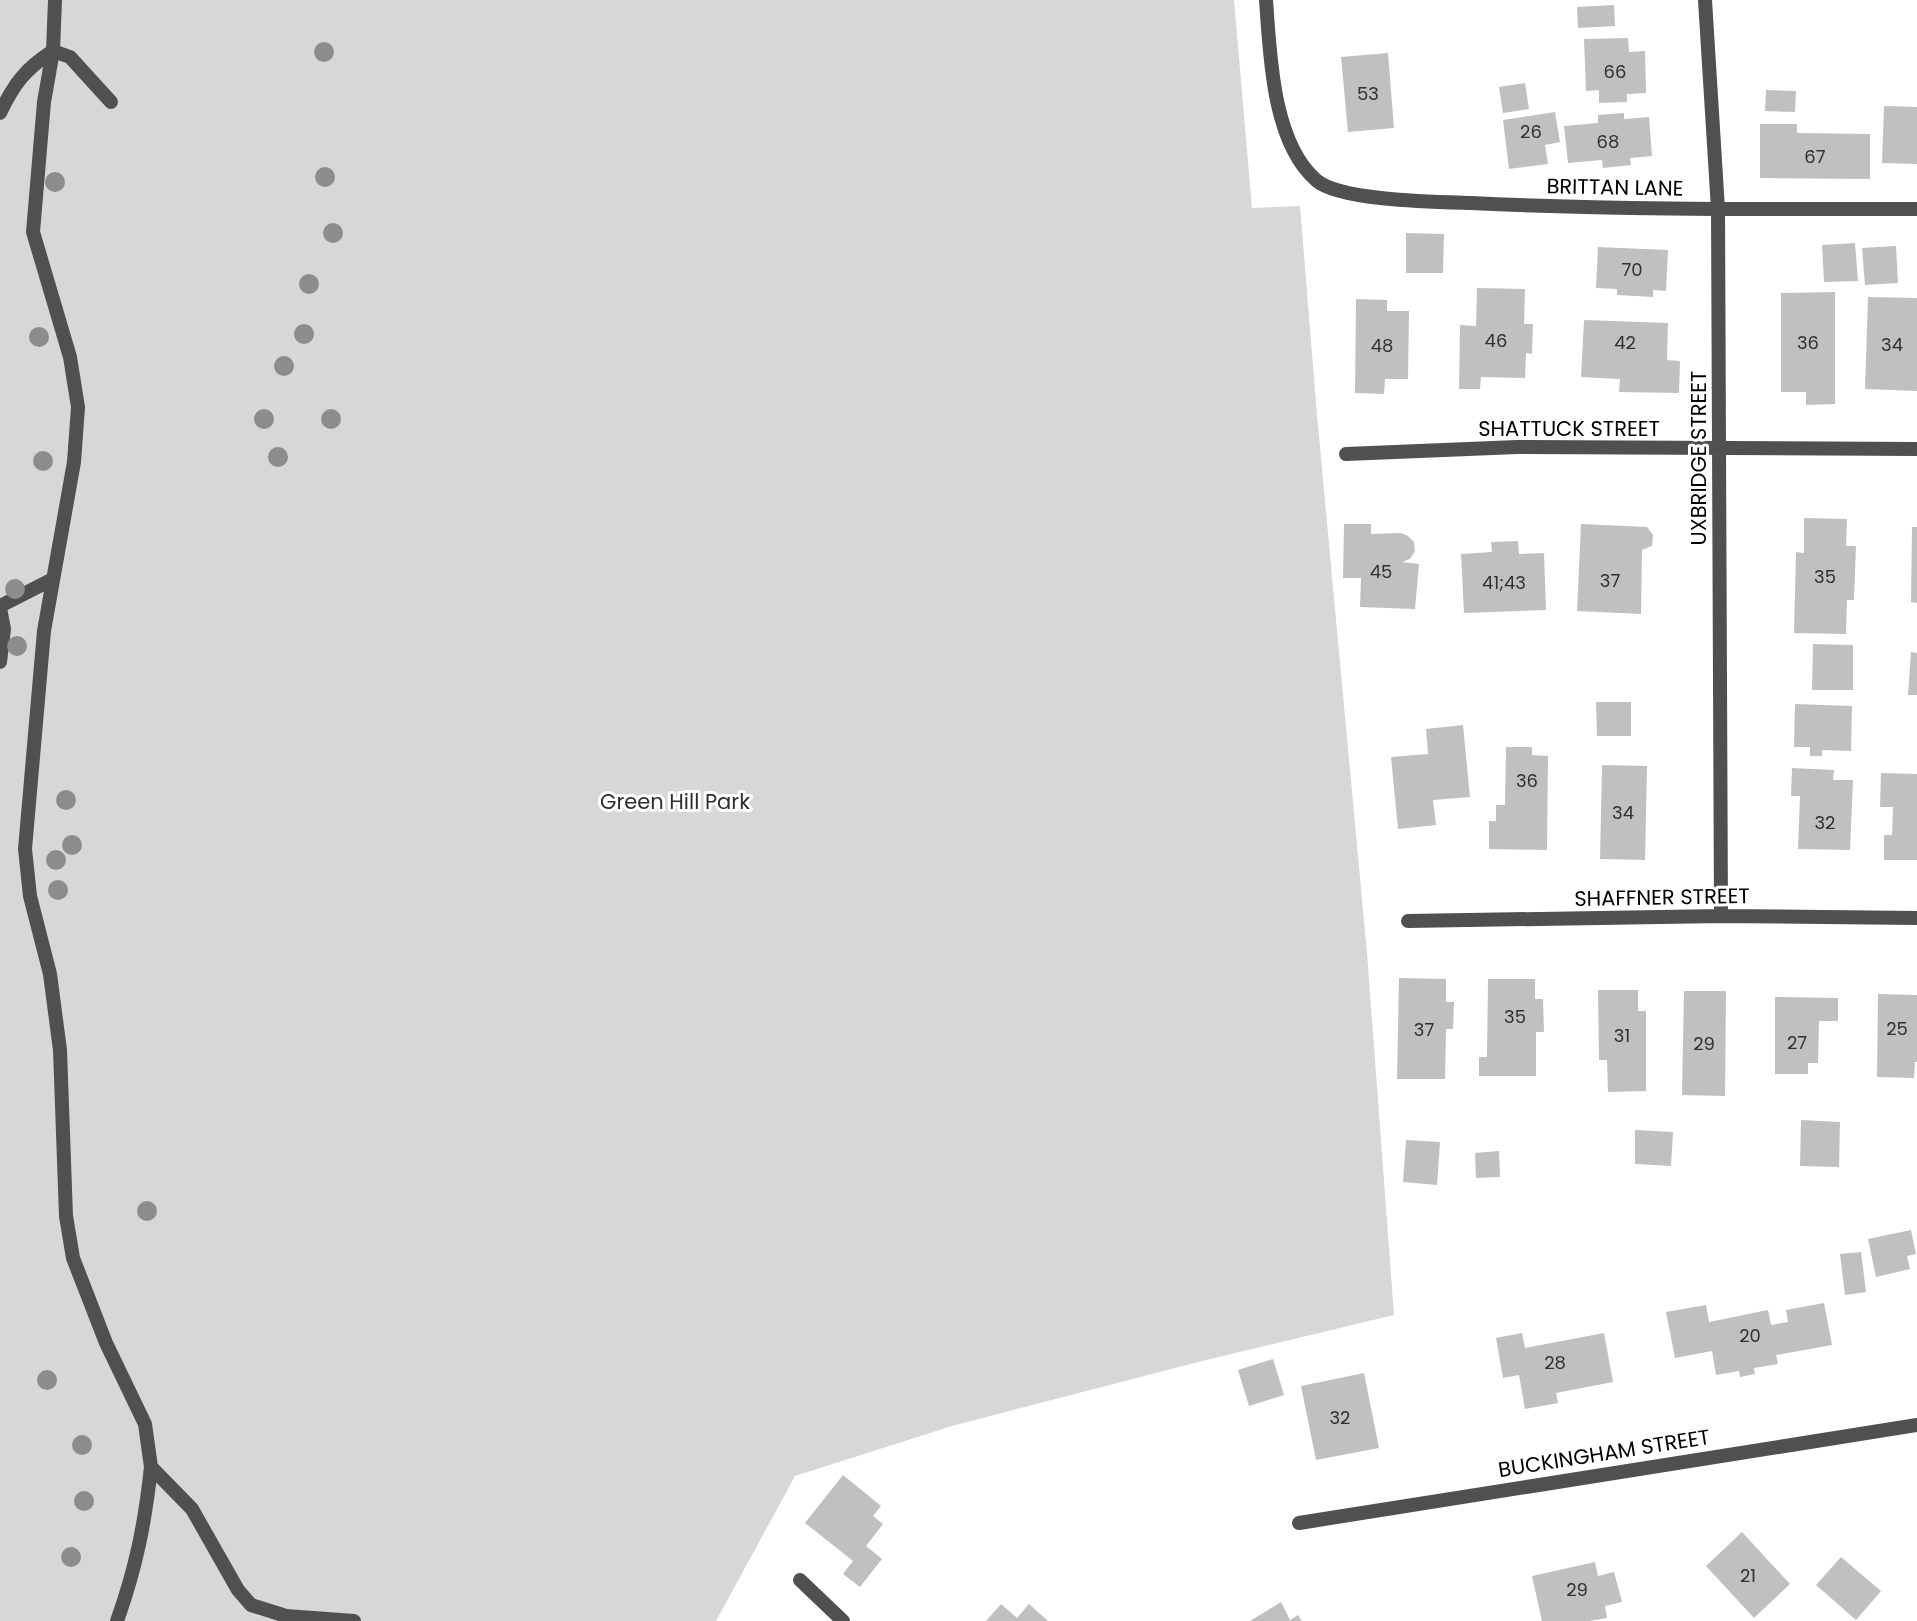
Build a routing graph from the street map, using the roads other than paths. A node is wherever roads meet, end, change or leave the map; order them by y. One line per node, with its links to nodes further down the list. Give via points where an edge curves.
1 (55, 0): 4 (street)
2 (1266, 0): 7 (street, BRITTAN LANE, via 1279,110 1296,156 1315,180 1333,189 1400,200)
3 (1705, 0): 7 (street, UXBRIDGE STREET)
4 (52, 51): 5 (street, via 70,57); 6 (street, via 31,65); 12 (street, via 33,232 70,356 78,407 74,462)
5 (111, 102)
6 (0, 113)
7 (1718, 209): 8 (street, BRITTAN LANE); 9 (street, UXBRIDGE STREET)
8 (1917, 209)
9 (1719, 449): 10 (street, SHATTUCK STREET); 11 (street, SHATTUCK STREET, via 1517,447); 15 (street, UXBRIDGE STREET)
10 (1917, 449)
11 (1346, 454)
12 (53, 579): 13 (street); 19 (street, via 28,799 25,849 30,896 50,974 60,1050 66,1216 74,1258 106,1343 145,1424)
13 (0, 607): 14 (street, via 4,629)
14 (0, 662)
15 (1721, 916): 16 (street, SHAFFNER STREET); 17 (street, SHAFFNER STREET)
16 (1917, 918)
17 (1408, 921)
18 (1917, 1426): 20 (street, BUCKINGHAM STREET)
19 (151, 1467): 22 (street, via 146,1520); 23 (street, via 192,1509 251,1605 286,1616)
20 (1299, 1523)
21 (800, 1580): 24 (street)
22 (117, 1621)
23 (354, 1621)
24 (843, 1621)

